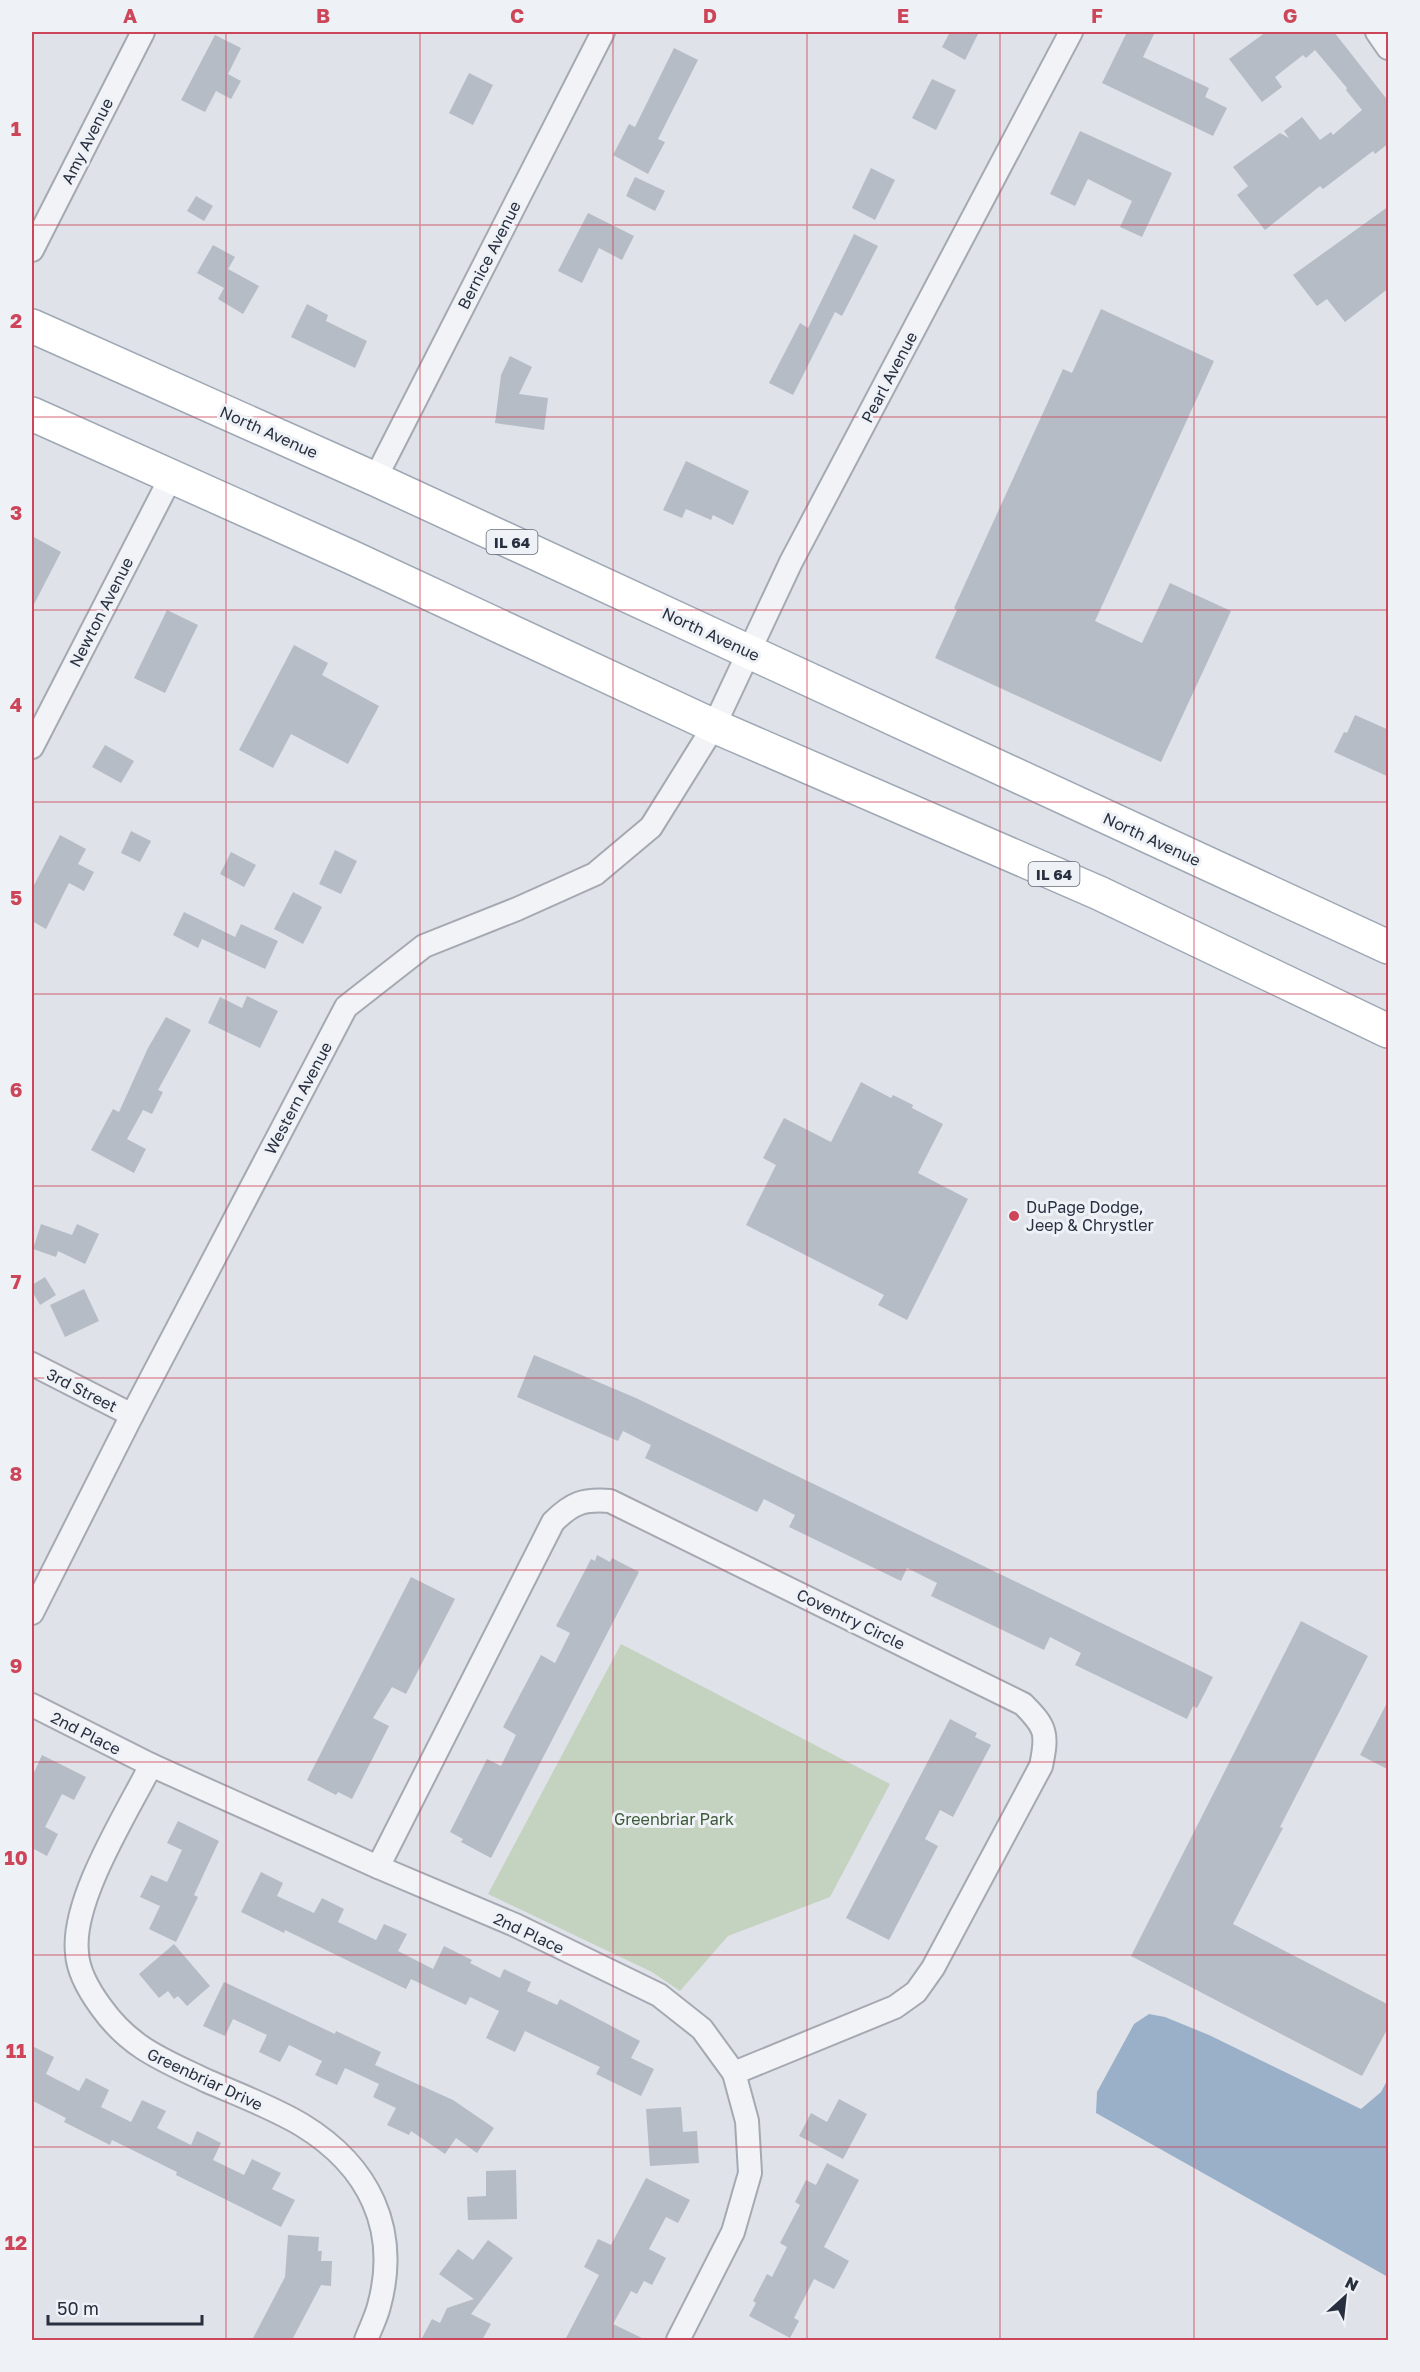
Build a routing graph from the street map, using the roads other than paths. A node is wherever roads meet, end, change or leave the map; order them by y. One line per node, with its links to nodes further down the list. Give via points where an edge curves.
1 (143, 32): 6 (street, Amy Avenue)
2 (603, 32): 10 (street, Bernice Avenue)
3 (1071, 32): 11 (street, Pearl Avenue, via 791,562)
4 (1377, 32): 5 (street)
5 (1389, 48)
6 (32, 250)
7 (32, 326): 10 (main road, North Avenue / IL 64)
8 (32, 414): 9 (main road, IL 64)
9 (171, 477): 12 (main road, IL 64); 13 (street, Newton Avenue)
10 (375, 479): 11 (main road, North Avenue / IL 64)
11 (751, 653): 12 (street, Pearl Avenue); 14 (main road, North Avenue / IL 64)
12 (714, 726): 15 (main road, IL 64, via 1099,893); 17 (street, Western Avenue, via 651,827 595,874 424,946 346,1007)
13 (32, 747)
14 (1389, 947)
15 (1389, 1031)
16 (32, 1364): 17 (street, 3rd Street)
17 (132, 1415): 18 (street, Western Avenue)
18 (32, 1613)
19 (32, 1705): 20 (street, 2nd Place)
20 (151, 1765): 21 (street, 2nd Place); 24 (street, Greenbriar Drive, via 91,1882 78,1923 76,1953 82,1972 114,2025 140,2048 302,2125 337,2151 364,2182 379,2212 385,2239 379,2306)
21 (378, 1868): 22 (street, 2nd Place, via 515,1925 659,1995 702,2030); 22 (street, Coventry Circle, via 553,1522 569,1506 591,1499 610,1501 1023,1704 1040,1721 1046,1742 1041,1766 933,1968 916,1992 896,2007)
22 (734, 2073): 23 (street, 2nd Place, via 747,2121 750,2174 734,2232)
23 (685, 2338)
24 (366, 2340)

